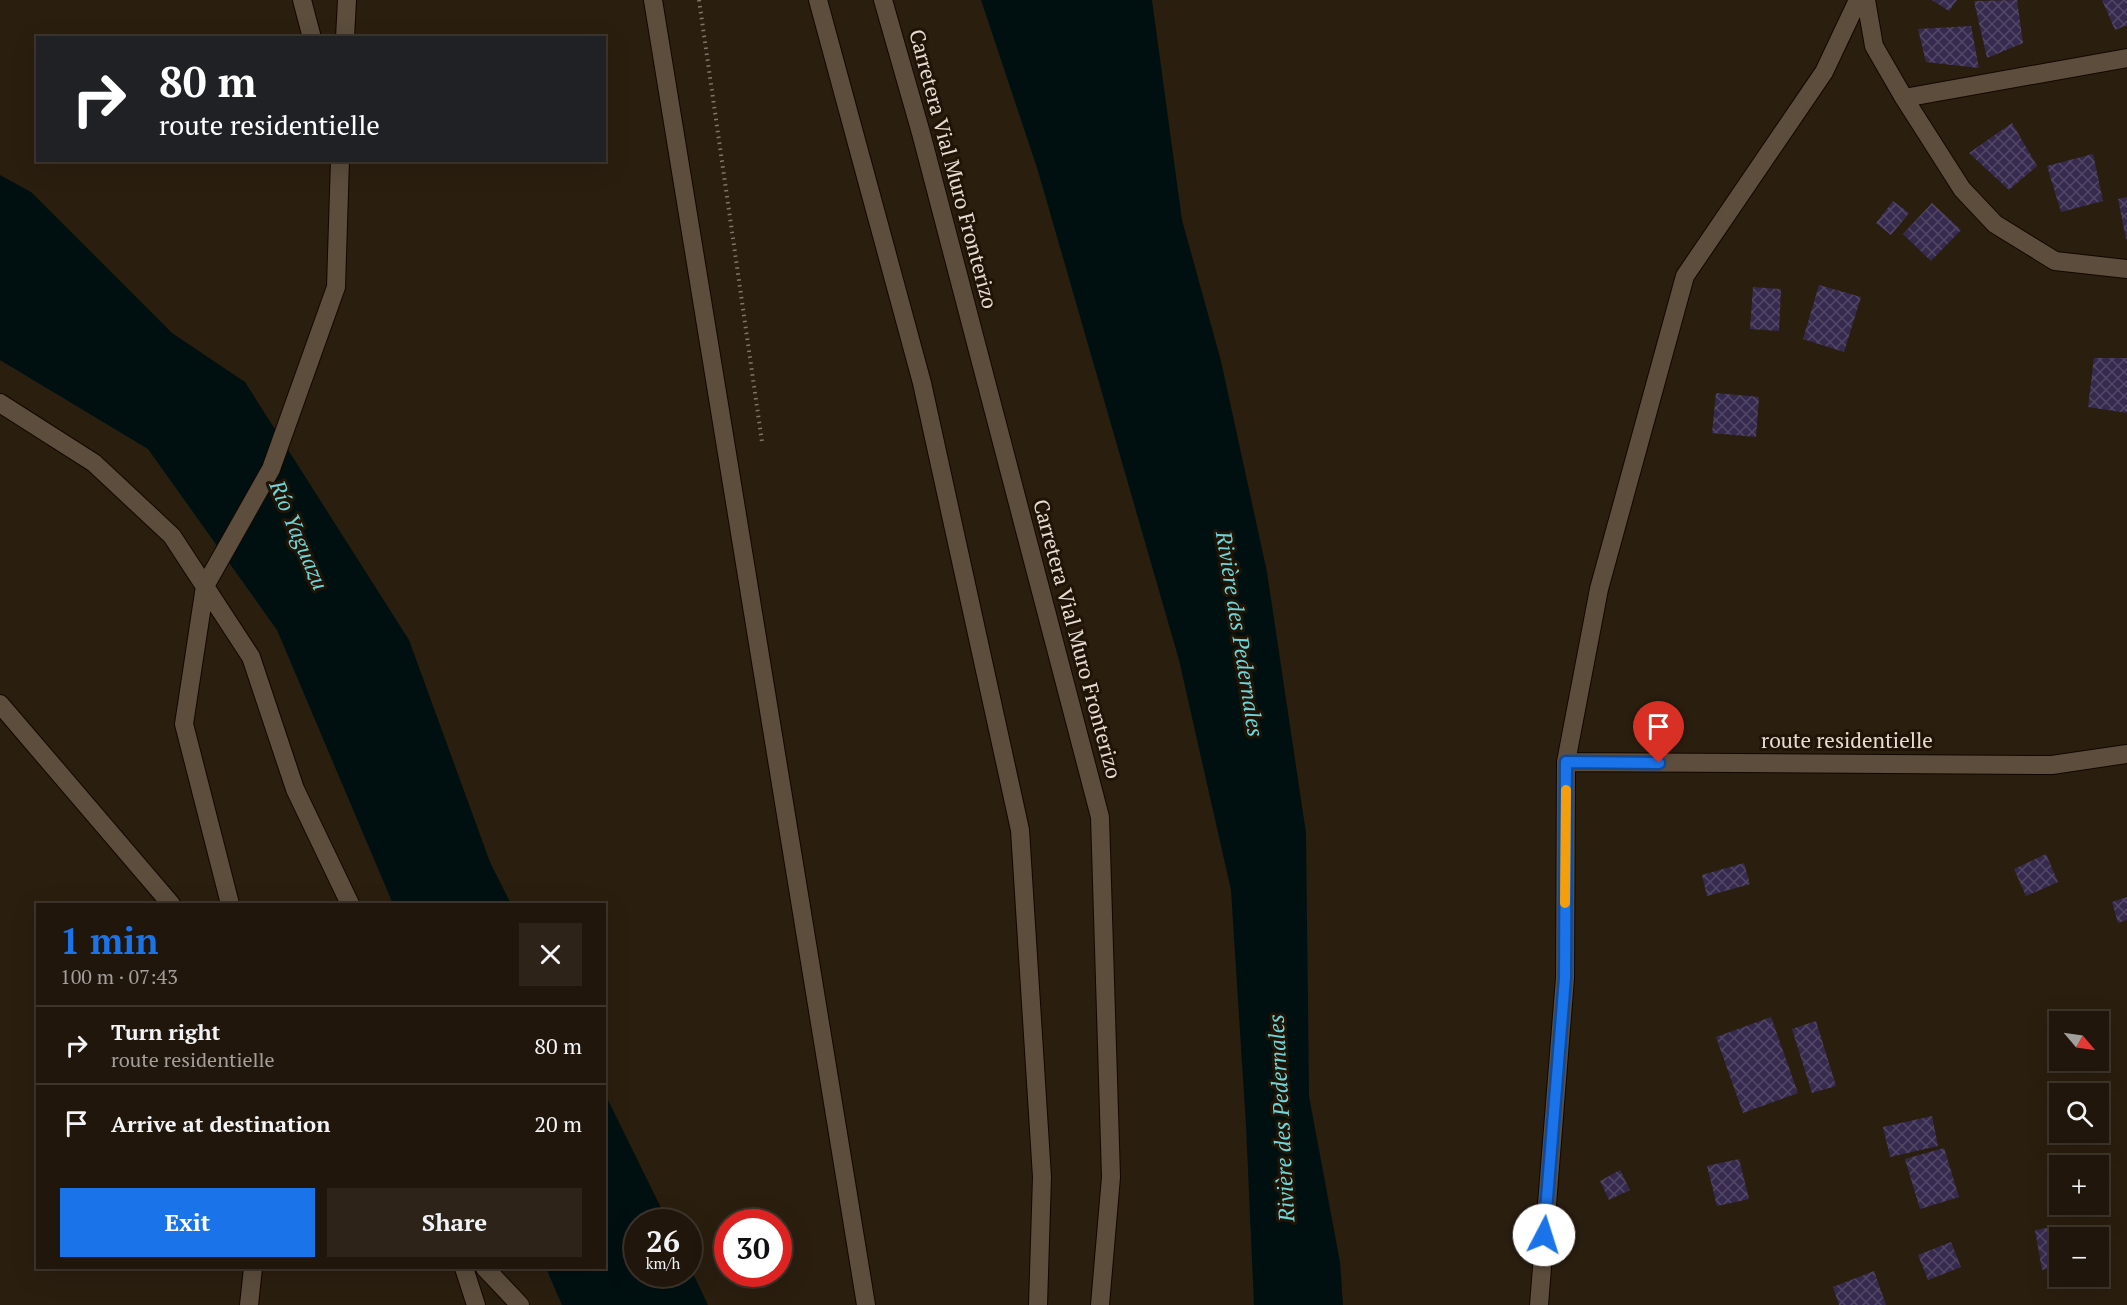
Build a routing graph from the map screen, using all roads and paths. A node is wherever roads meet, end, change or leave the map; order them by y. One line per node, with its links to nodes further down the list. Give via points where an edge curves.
1 (302, 0): 9 (street)
2 (346, 0): 10 (street)
3 (653, 0): 30 (street)
4 (699, 0): 16 (path)
5 (818, 0): 31 (street, via 922,383 1020,830 1041,1177)
6 (883, 0): 32 (street, Carretera Vial Muro Fronterizo, via 1100,817 1111,1178)
7 (1858, 0): 20 (street, via 1824,72 1685,276 1599,589)
8 (1866, 0): 12 (street, via 1874,46)
9 (311, 36)
10 (345, 36)
11 (2127, 58): 12 (street)
12 (1904, 98): 14 (street, via 1962,189 1995,224 2055,261)
13 (340, 162): 17 (street, via 336,287 271,469)
14 (2127, 269)
15 (0, 403): 17 (street, via 94,462 172,536)
16 (762, 442)
17 (205, 586): 22 (street, via 184,724); 23 (street, via 251,657 295,789)
18 (0, 704): 21 (street)
19 (2127, 754): 20 (street, route residentielle, via 2052,765)
20 (1566, 762): 33 (street, via 1565,978)
21 (170, 903)
22 (230, 903)
23 (350, 903)
24 (253, 1269): 27 (street)
25 (464, 1269): 28 (street)
26 (486, 1269): 29 (street)
27 (249, 1305)
28 (476, 1305)
29 (520, 1305)
30 (866, 1305)
31 (1038, 1305)
32 (1100, 1305)
33 (1539, 1305)

